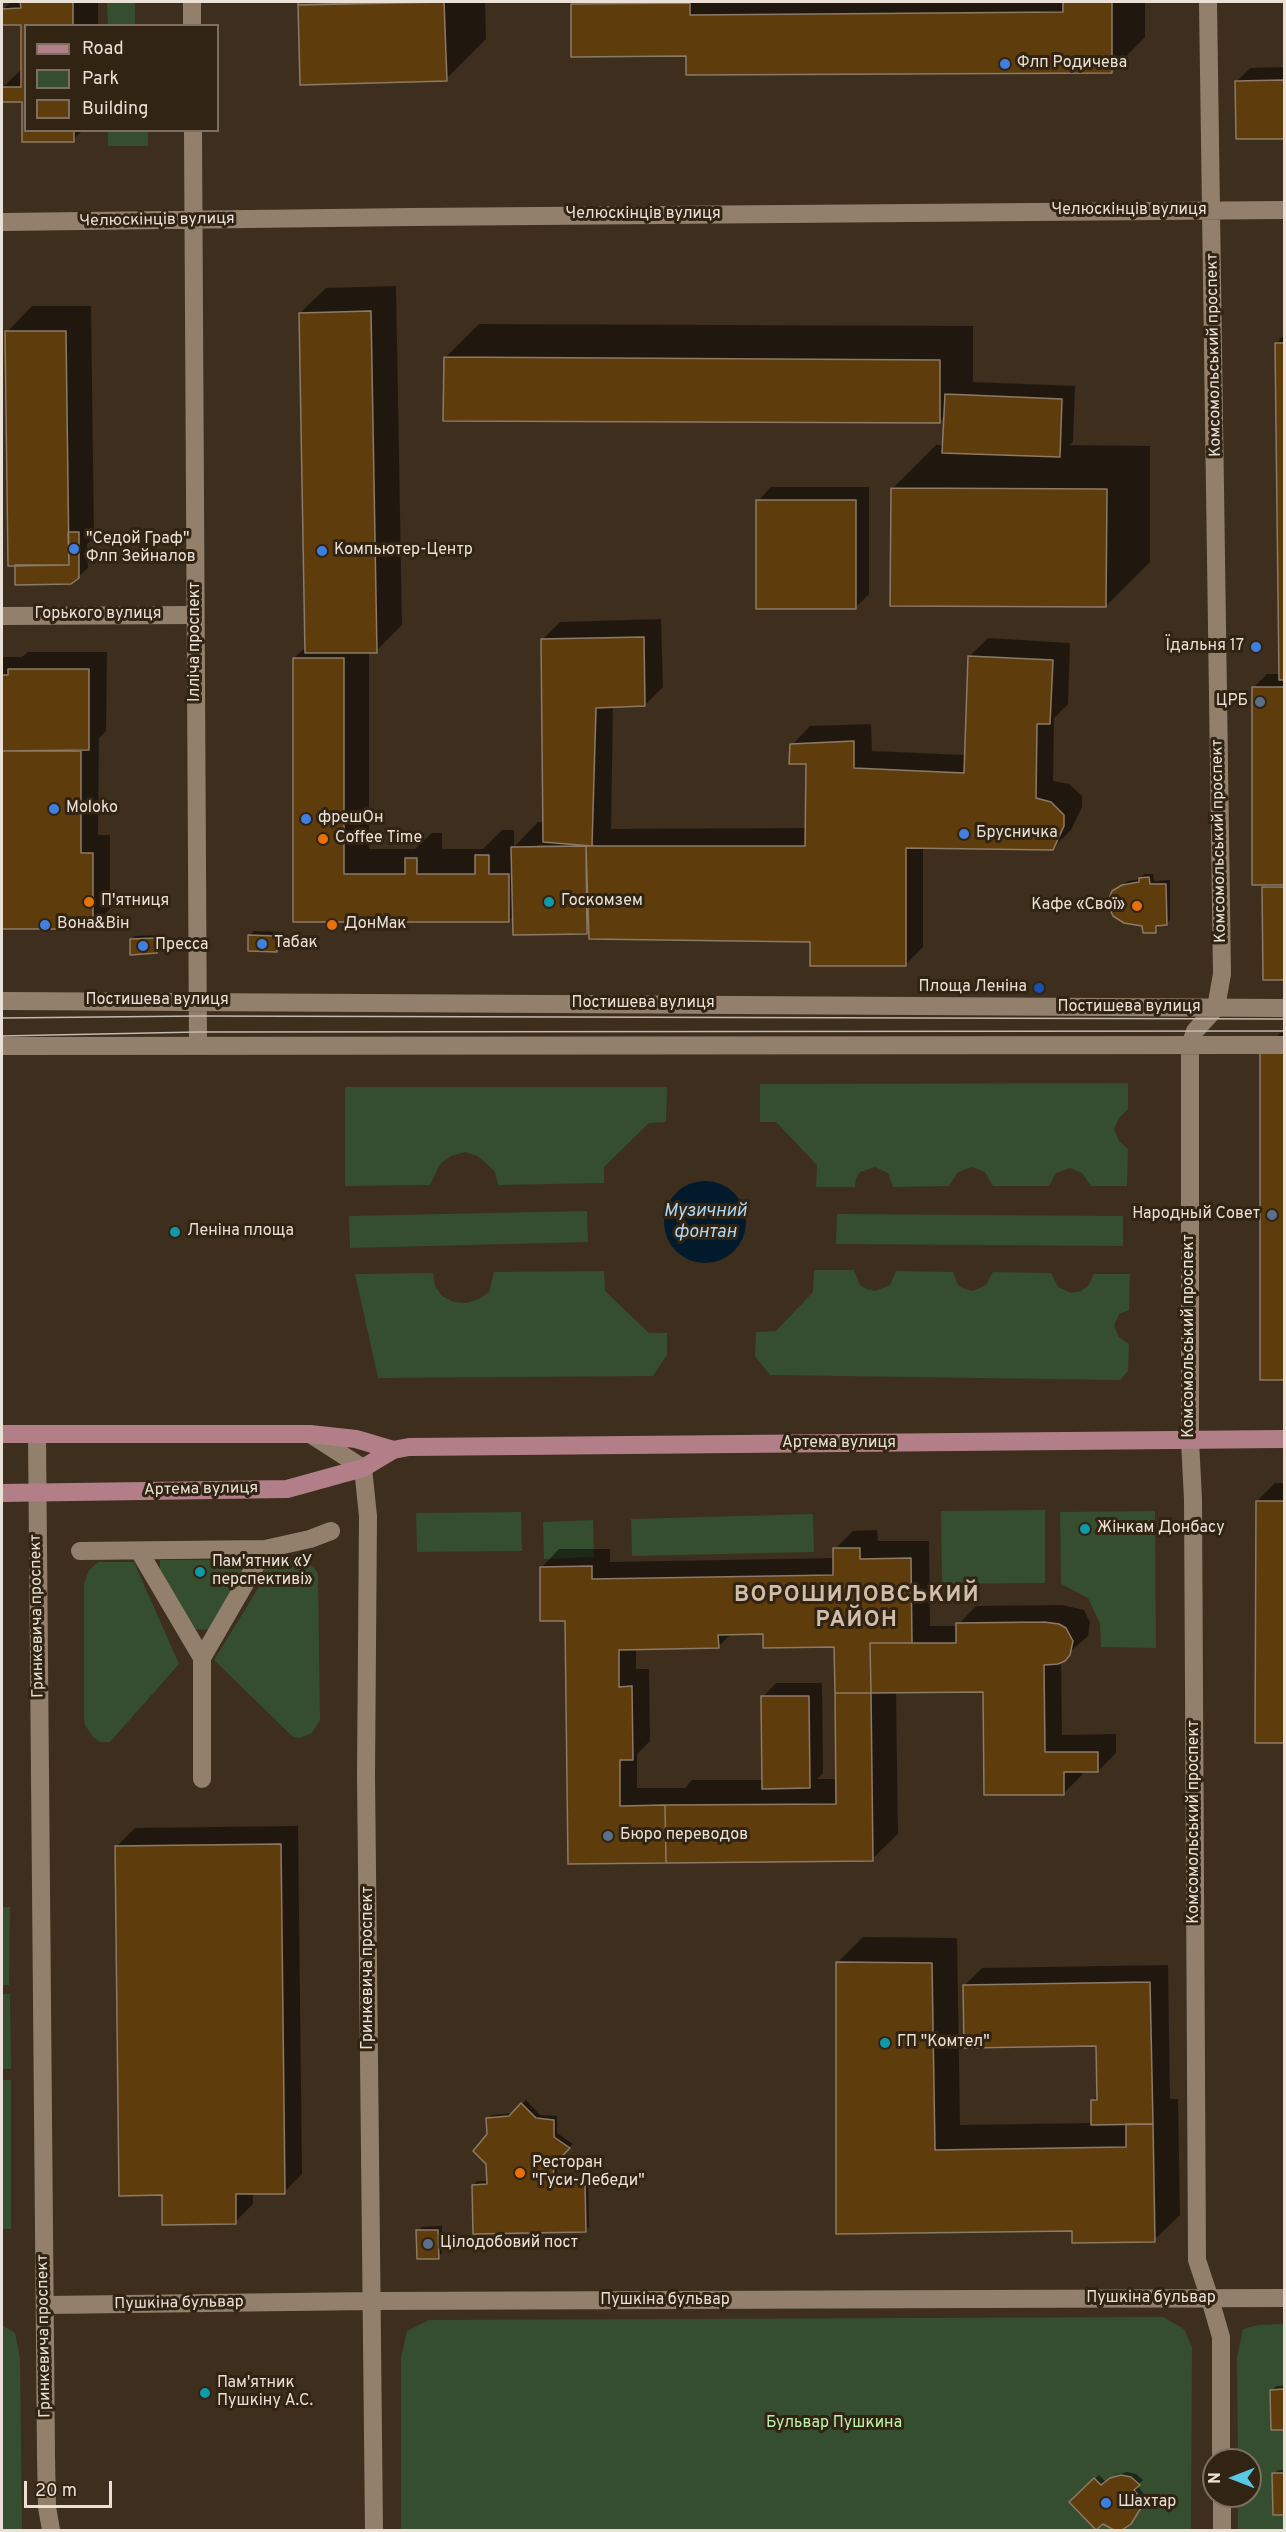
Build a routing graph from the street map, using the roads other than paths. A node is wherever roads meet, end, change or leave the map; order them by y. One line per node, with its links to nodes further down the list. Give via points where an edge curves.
1 (192, 2): 3 (street)
2 (1208, 2): 5 (street, Комсомольський проспект)
3 (192, 24)
4 (192, 132): 7 (street, Ілліча проспект)
5 (1213, 210): 6 (street, Челюскінців вулиця); 7 (street, Челюскінців вулиця); 13 (street, Комсомольський проспект, via 1222,970)
6 (1284, 210)
7 (193, 221): 8 (street, Челюскінців вулиця); 9 (street, Ілліча проспект)
8 (2, 222)
9 (195, 615): 10 (street, Горького вулиця); 12 (street, Ілліча проспект)
10 (2, 616)
11 (2, 1001): 12 (street, Постишева вулиця)
12 (198, 1001): 13 (street, Постишева вулиця); 17 (street, Ілліча проспект)
13 (1215, 1008): 14 (street, Постишева вулиця); 18 (street, Комсомольський проспект, via 1195,1031)
14 (1284, 1008)
15 (1284, 1045): 18 (street)
16 (2, 1046): 17 (street)
17 (198, 1046): 18 (street)
18 (1190, 1046): 23 (street, Комсомольський проспект)
19 (2, 1434): 20 (main road, Артема вулиця)
20 (37, 1434): 21 (main road, Артема вулиця); 27 (street, Гринкевича проспект)
21 (310, 1434): 24 (main road, Артема вулиця, via 356,1439); 25 (street)
22 (1284, 1439): 23 (main road, Артема вулиця)
23 (1190, 1441): 24 (main road, Артема вулиця); 35 (street, Комсомольський проспект, via 1197,2260)
24 (393, 1450): 25 (main road, Артема вулиця)
25 (363, 1468): 27 (main road, Артема вулиця, via 287,1489); 36 (street, Гринкевича проспект, via 368,1516 366,1775)
26 (2, 1493): 27 (main road, Артема вулиця)
27 (37, 1493): 37 (street, Гринкевича проспект)
28 (331, 1531): 29 (street)
29 (266, 1550): 31 (street); 32 (street)
30 (80, 1551): 31 (street)
31 (139, 1551): 32 (street)
32 (202, 1658): 33 (street)
33 (202, 1779)
34 (1284, 2298): 35 (street, Пушкіна бульвар)
35 (1210, 2299): 36 (street, Пушкіна бульвар); 38 (street, Комсомольський проспект, via 1221,2337)
36 (372, 2301): 37 (street, Пушкіна бульвар); 41 (street, Гринкевича проспект)
37 (45, 2306): 40 (street, Гринкевича проспект, via 47,2507)
38 (1221, 2448)
39 (1222, 2508): 42 (street)
40 (51, 2530)
41 (374, 2530)
42 (1222, 2530)

